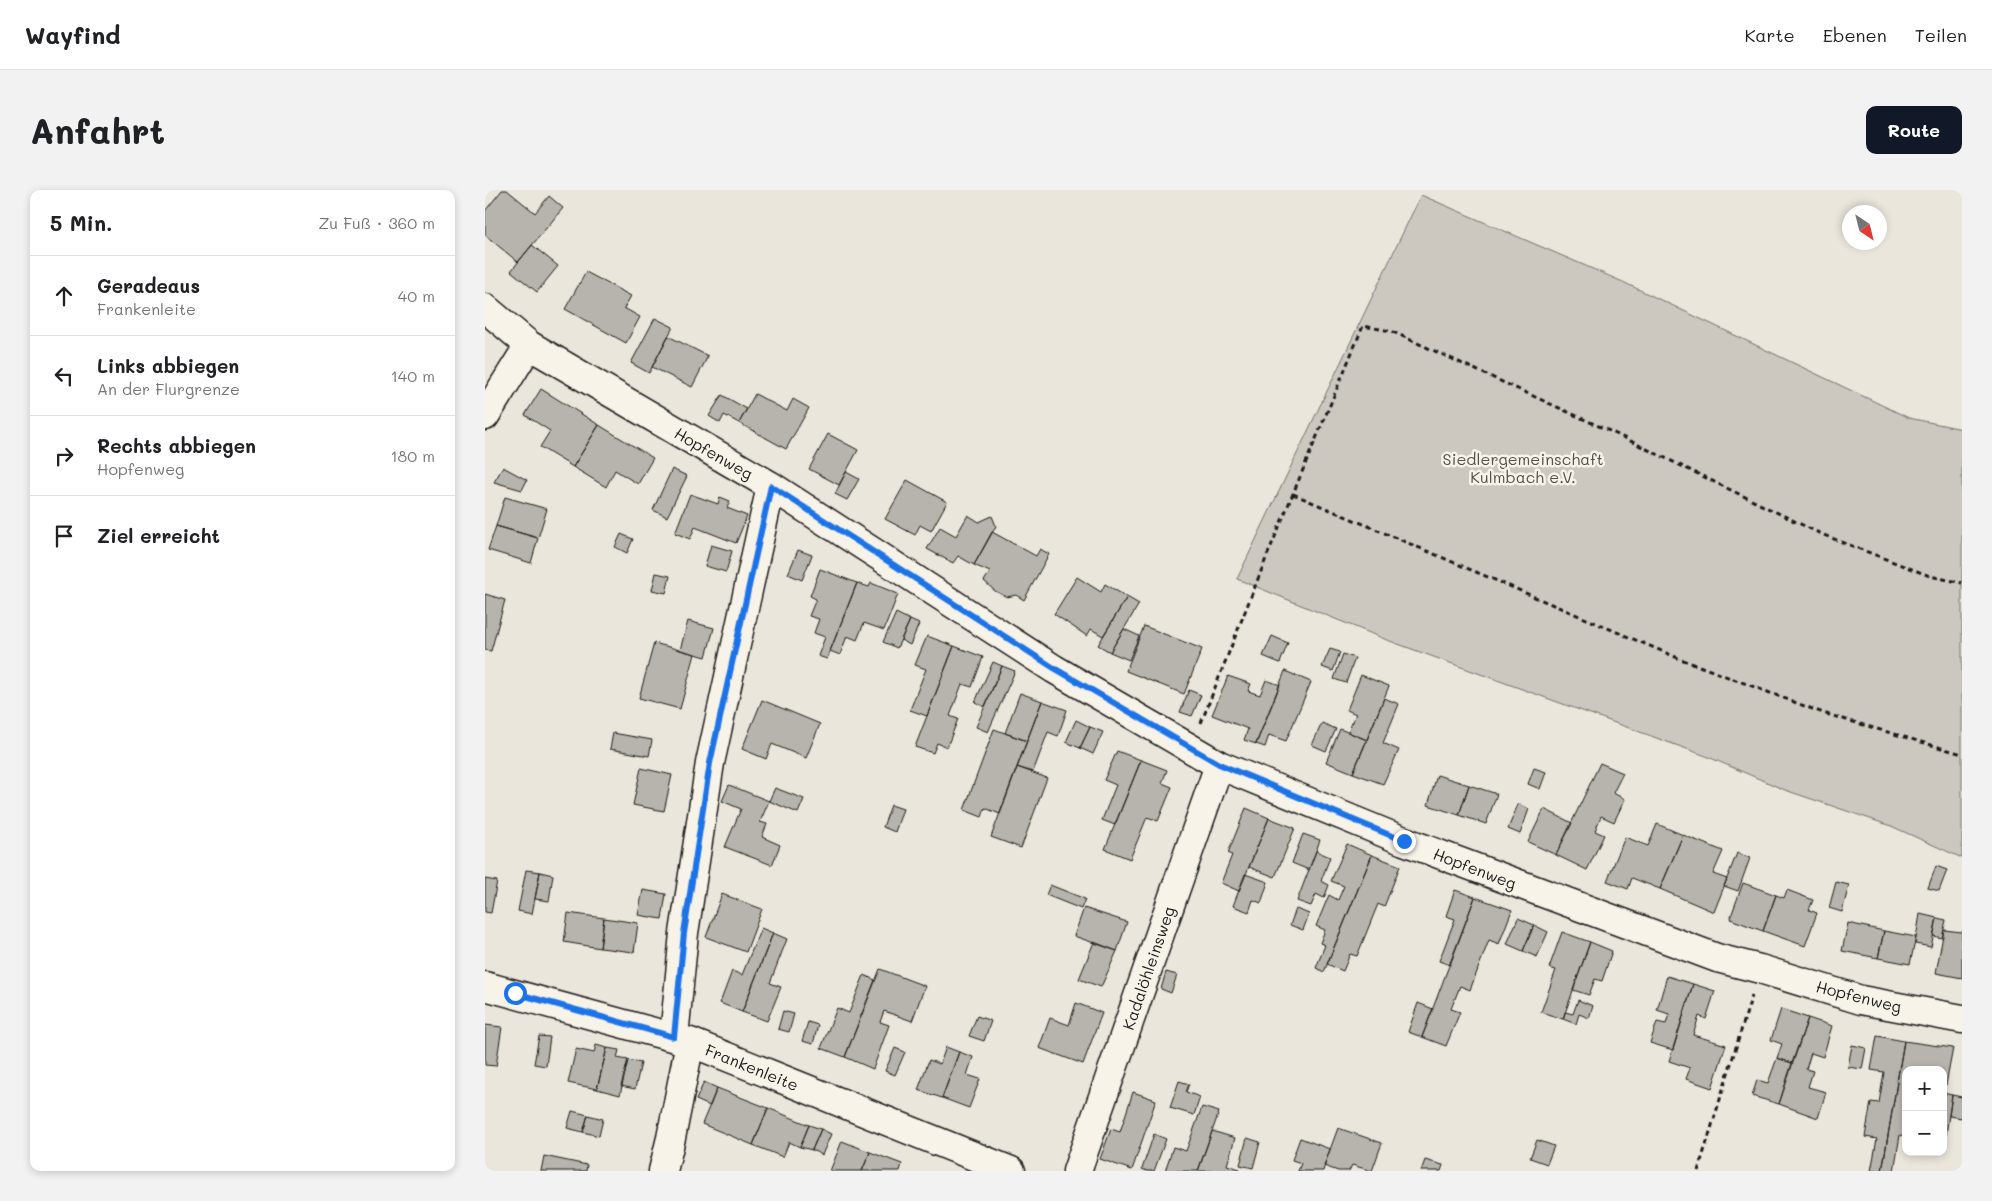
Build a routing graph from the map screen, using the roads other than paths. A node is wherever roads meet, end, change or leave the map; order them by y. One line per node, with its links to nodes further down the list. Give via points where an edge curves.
1 (485, 308): 2 (street, Hopfenweg)
2 (529, 345): 3 (street); 4 (street, Hopfenweg)
3 (485, 416)
4 (771, 486): 5 (street, Hopfenweg, via 1054,668); 8 (street, via 710,763 684,933)
5 (1219, 764): 7 (street, Hopfenweg, via 1404,841 1717,958 1861,1000); 11 (street, Kadalöhleinsweg)
6 (485, 986): 8 (street, Frankenleite)
7 (1962, 1019)
8 (682, 1040): 9 (street); 10 (street, Frankenleite)
9 (663, 1171)
10 (1011, 1171)
11 (1077, 1171)

